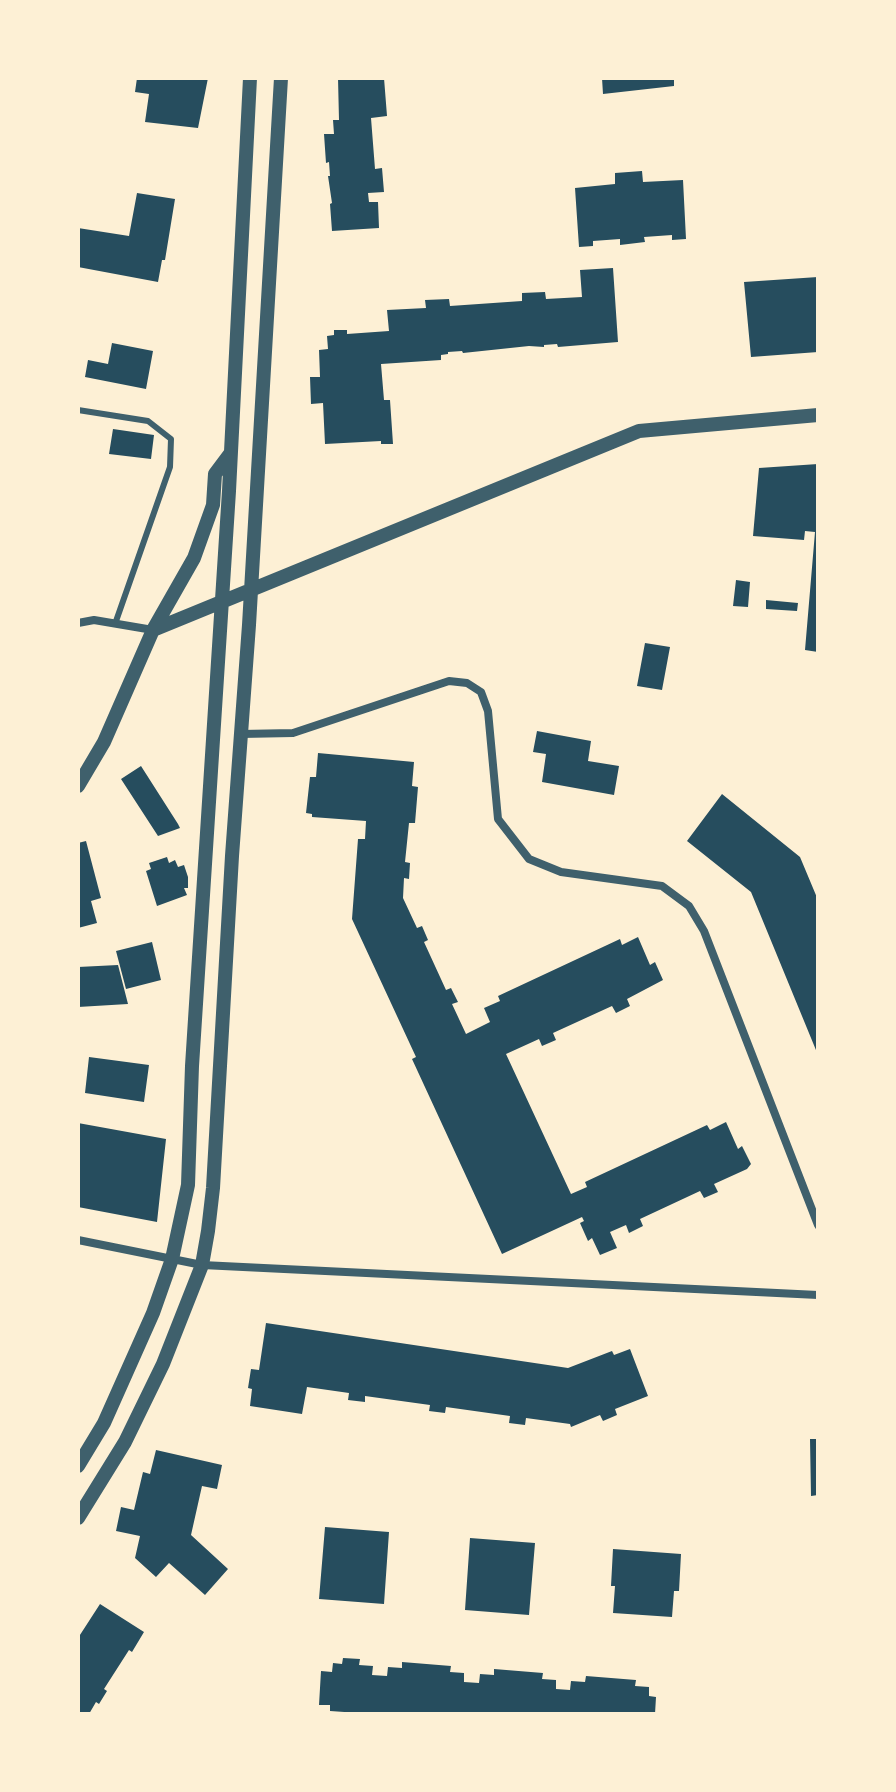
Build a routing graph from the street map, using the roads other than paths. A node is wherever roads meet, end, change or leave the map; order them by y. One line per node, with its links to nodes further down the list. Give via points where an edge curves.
1 (250, 78): 5 (street)
2 (281, 78): 6 (street)
3 (78, 410): 9 (lane, via 148,421 171,439 170,467)
4 (818, 415): 6 (street, via 639,431)
5 (230, 453): 7 (street); 10 (street, via 215,474 213,505 194,558)
6 (251, 588): 7 (street); 11 (street)
7 (222, 600): 10 (street); 15 (street, via 188,1185)
8 (78, 623): 9 (street)
9 (115, 624): 10 (street)
10 (153, 630): 12 (street, via 104,742)
11 (241, 734): 13 (street, via 293,733 449,681 481,692 488,711 498,819 529,859 561,872 662,886 689,906 704,931); 16 (street, via 213,1188)
12 (78, 786)
13 (818, 1225)
14 (78, 1240): 15 (street)
15 (172, 1259): 16 (street); 18 (street, via 104,1423)
16 (202, 1265): 17 (street); 19 (street, via 132,1429)
17 (818, 1295)
18 (78, 1466)
19 (78, 1518)

